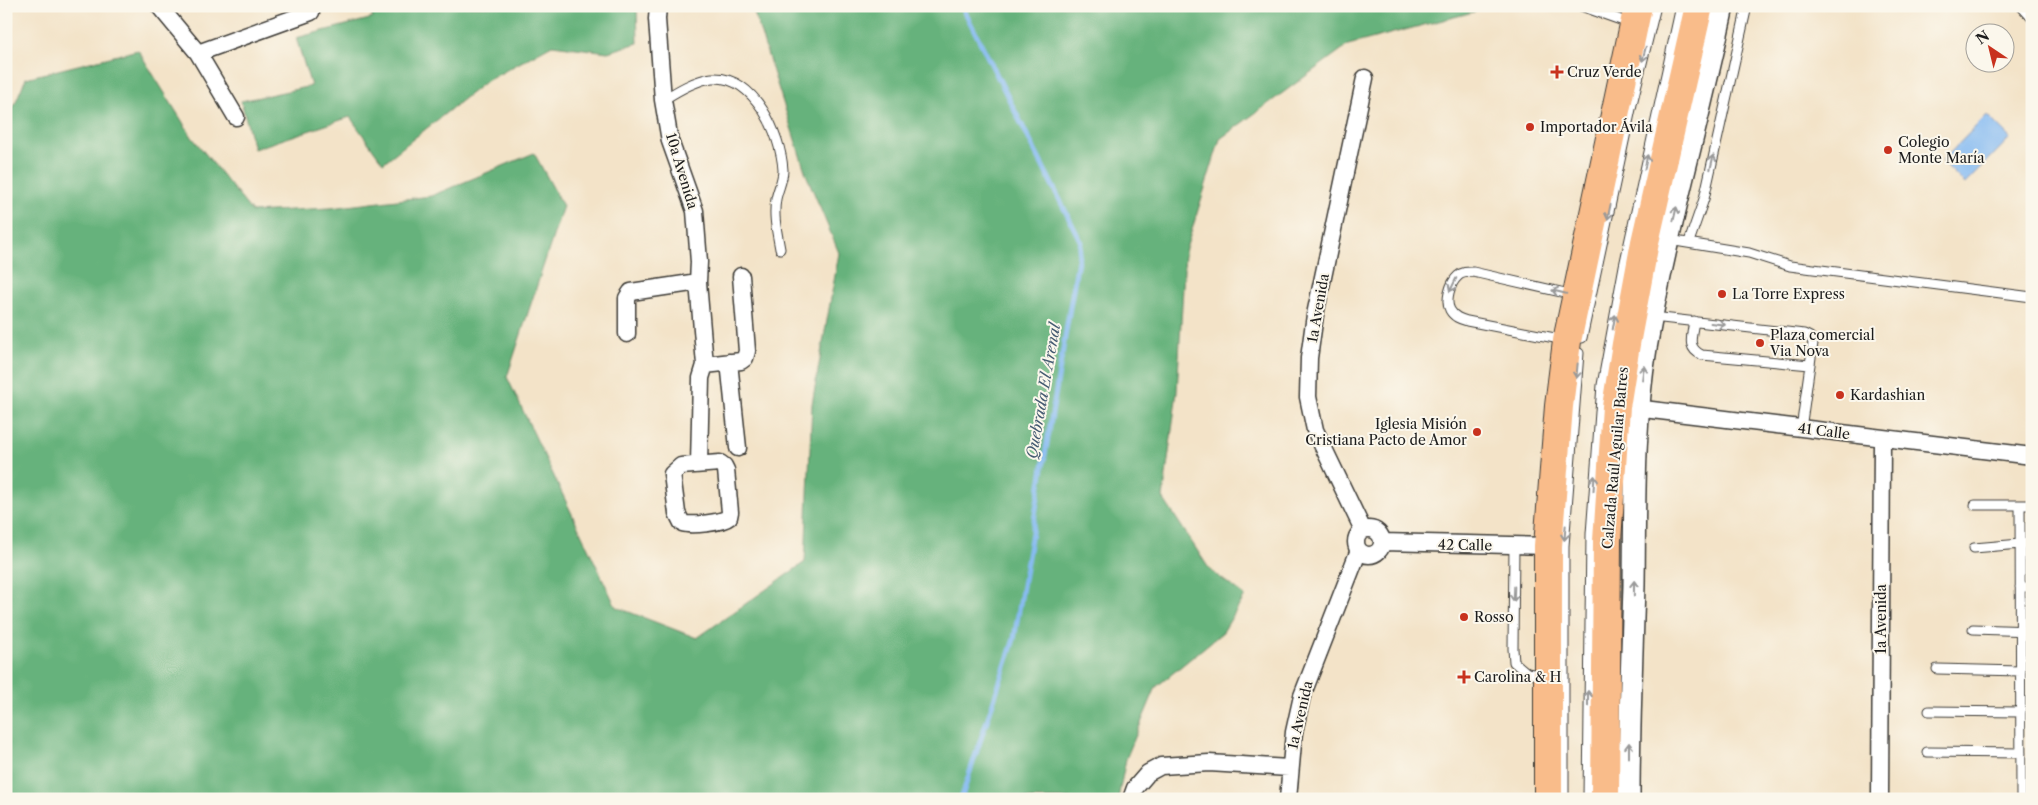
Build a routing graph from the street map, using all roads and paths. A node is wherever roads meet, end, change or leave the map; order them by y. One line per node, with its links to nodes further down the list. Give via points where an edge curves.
1 (158, 6): 13 (street)
2 (658, 6): 15 (street, 10a Avenida)
3 (1581, 6): 11 (lane)
4 (1656, 6): 63 (lane, one-way to 63, via 1579,349 1564,546)
5 (1681, 6): 64 (lane, one-way to 5, via 1591,534 1602,385 1635,211)
6 (1699, 6): 30 (highway, Calzada Raúl Aguilar Batres, via 1645,242 1626,344)
7 (1723, 6): 17 (street, one-way to 7)
8 (1747, 6): 17 (lane, one-way to 8, via 1704,199)
9 (2021, 6): 12 (lane)
10 (311, 12): 13 (street)
11 (1636, 15): 21 (highway)
12 (2032, 18)
13 (198, 53): 16 (street)
14 (1365, 78): 39 (street, 1a Avenida, via 1315,315 1308,397 1315,430)
15 (663, 100): 18 (lane, via 681,88 710,78 733,81 756,100 773,132 782,161 782,182 774,219); 20 (street, 10a Avenida, via 670,141 695,211)
16 (236, 117)
17 (1679, 241): 22 (lane, via 1749,253 1790,266); 23 (street)
18 (780, 249)
19 (741, 276): 27 (street, via 747,351 741,361)
20 (698, 282): 25 (street, via 633,290 628,298); 28 (street, 10a Avenida)
21 (1576, 296): 26 (highway); 26 (lane, one-way to 26, via 1473,272 1458,276 1448,296 1451,312 1467,321)
22 (2032, 296)
23 (1652, 317): 24 (lane); 30 (street, one-way to 23)
24 (1694, 321): 29 (lane, one-way to 29, via 1804,334 1813,343); 29 (lane, via 1691,345 1702,355)
25 (628, 334)
26 (1567, 341): 44 (highway)
27 (729, 362): 28 (street); 33 (street)
28 (705, 365): 35 (street, 10a Avenida, via 701,378)
29 (1810, 365): 31 (lane)
30 (1628, 407): 31 (street, 41 Calle); 65 (highway, Calzada Raúl Aguilar Batres, via 1607,542); 66 (street, one-way to 30, via 1635,457)
31 (1801, 429): 32 (street, 41 Calle)
32 (1882, 439): 34 (street, 41 Calle); 67 (street, 1a Avenida)
33 (738, 448)
34 (2032, 456)
35 (699, 464): 35 (street, via 681,466 672,474 678,519 688,525 727,519 730,512 724,466 720,463)
36 (1975, 504): 37 (lane)
37 (2020, 505): 38 (lane); 41 (lane)
38 (2032, 505)
39 (1363, 530): 40 (street, via 1377,531); 46 (street, via 1357,536)
40 (1382, 542): 43 (street, 42 Calle); 46 (street, via 1377,552 1372,554)
41 (2021, 543): 42 (lane); 45 (lane); 47 (lane)
42 (2032, 543)
43 (1514, 545): 44 (street, 42 Calle); 54 (lane, one-way to 54, via 1514,662 1527,674)
44 (1548, 546): 54 (highway)
45 (1974, 548)
46 (1359, 550): 59 (street, 1a Avenida, via 1302,696)
47 (2020, 587): 48 (lane); 50 (lane)
48 (2032, 587)
49 (1973, 629): 50 (lane)
50 (2020, 631): 51 (lane); 53 (lane)
51 (2032, 631)
52 (1937, 669): 53 (lane)
53 (2021, 670): 56 (lane)
54 (1548, 677): 62 (highway)
55 (1929, 711): 56 (lane)
56 (2021, 712): 58 (lane)
57 (1927, 752): 58 (lane)
58 (2021, 753): 68 (lane)
59 (1289, 768): 60 (street, via 1209,763 1161,766 1148,773 1135,788); 61 (street, 1a Avenida)
60 (1131, 799)
61 (1288, 799)
62 (1548, 799)
63 (1564, 799)
64 (1588, 799)
65 (1605, 799)
66 (1629, 799)
67 (1880, 799)
68 (2021, 799)

